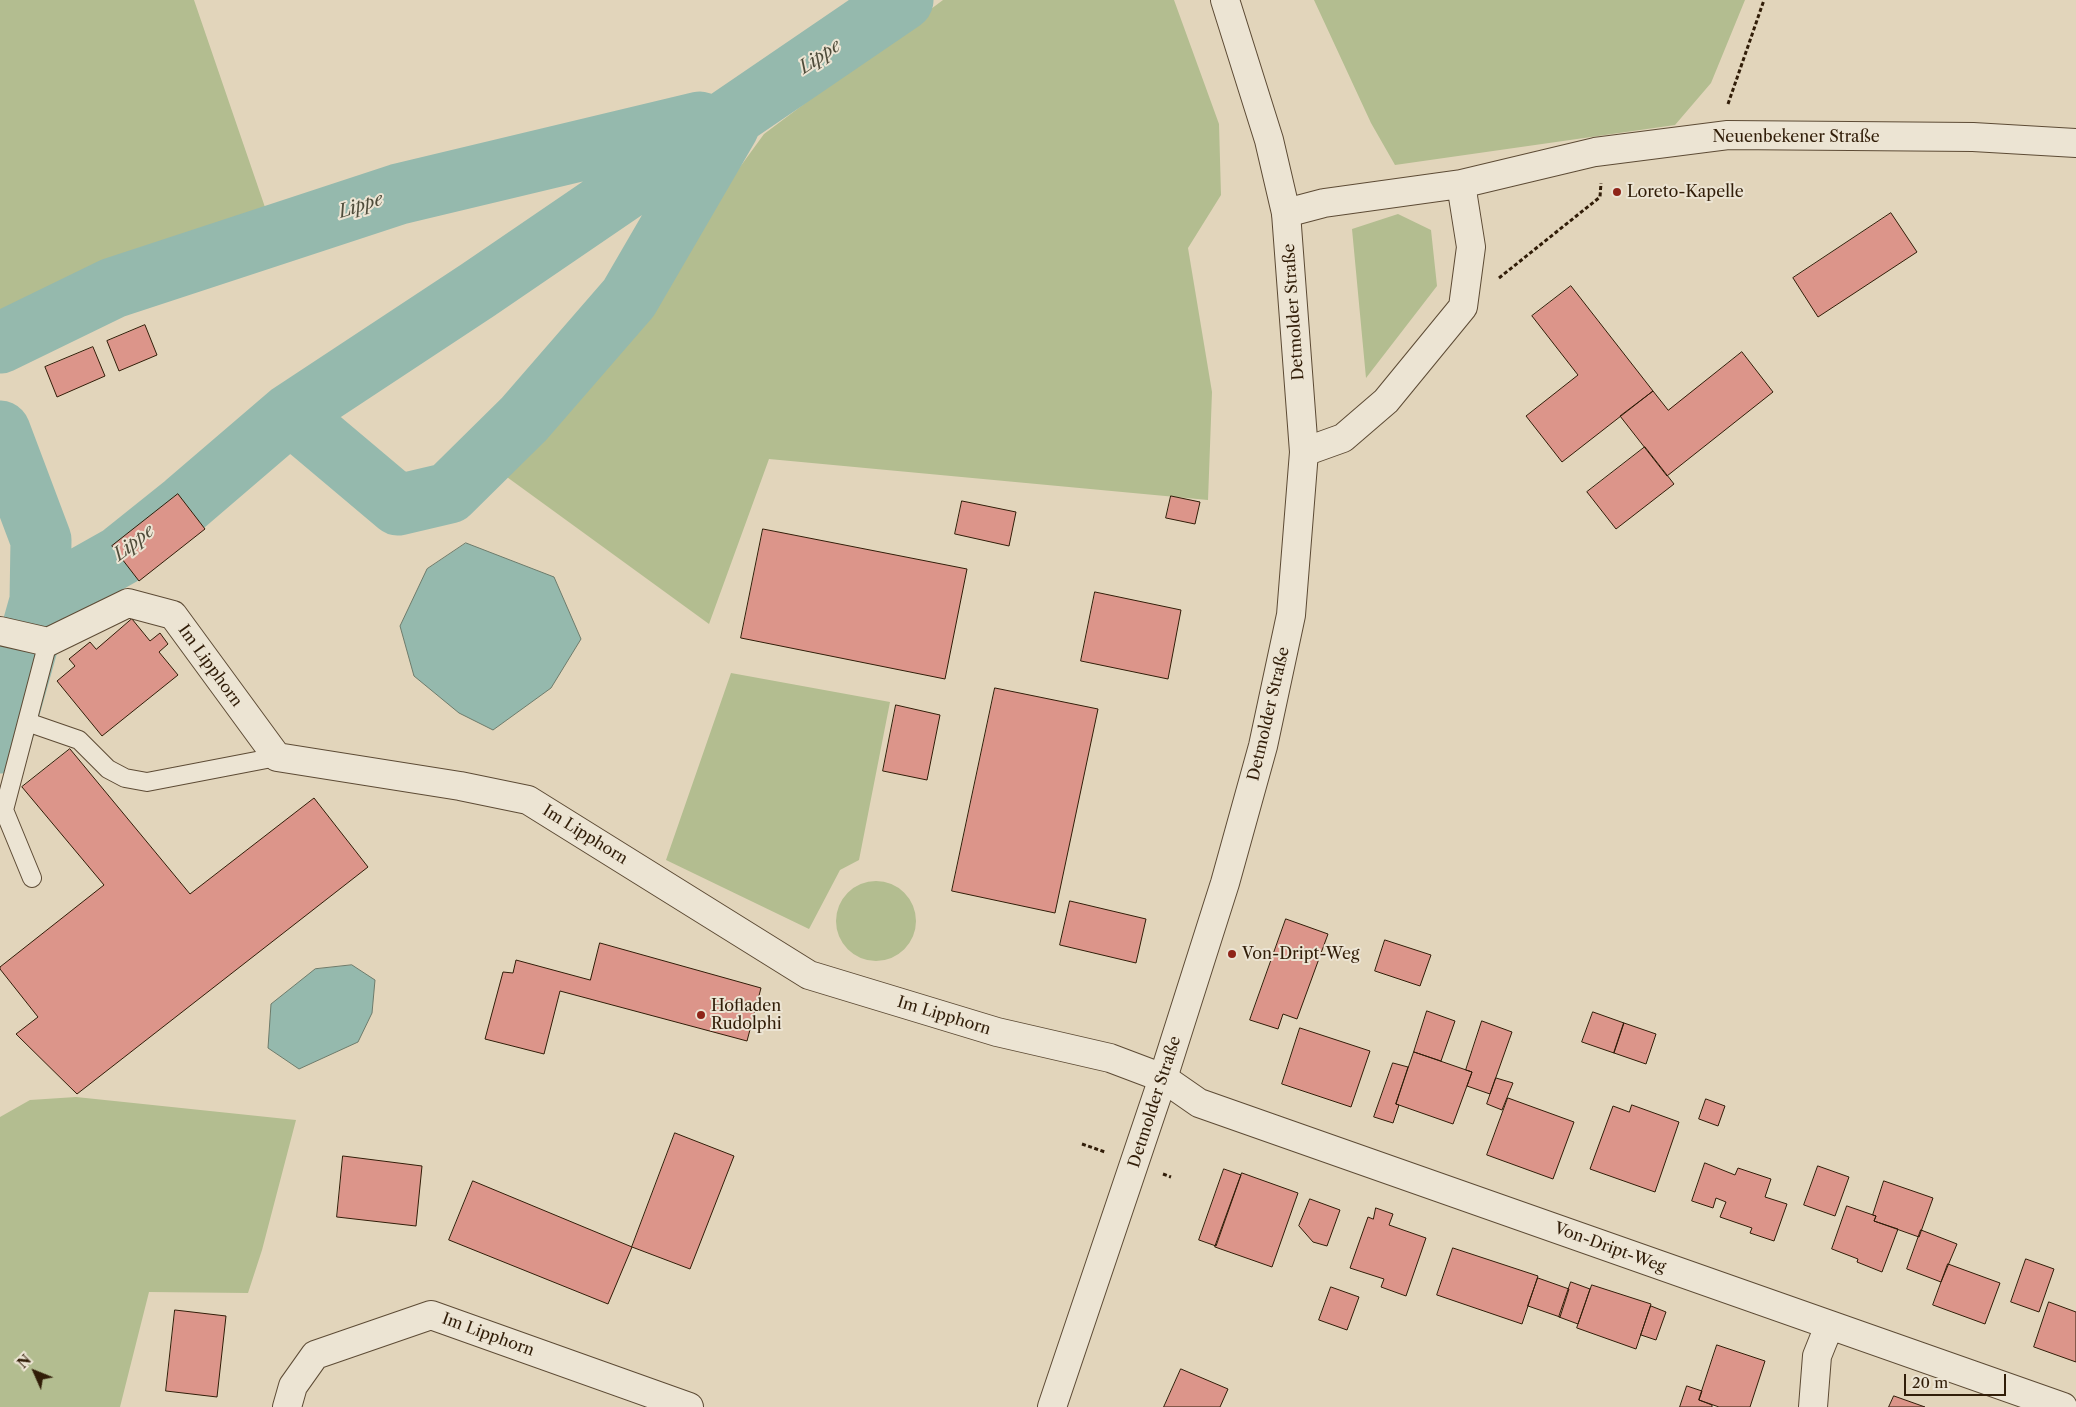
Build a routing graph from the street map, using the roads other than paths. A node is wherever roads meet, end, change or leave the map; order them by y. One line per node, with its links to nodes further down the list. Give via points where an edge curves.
1 (1225, 0): 4 (street, Detmolder Straße, via 1269,140)
2 (2076, 144): 3 (street, Neuenbekener Straße, via 1973,137 1728,135 1595,152)
3 (1462, 184): 4 (street, Neuenbekener Straße, via 1324,203); 5 (street, via 1470,247 1463,307 1386,401 1343,438)
4 (1286, 213): 5 (street, Detmolder Straße)
5 (1304, 452): 11 (street, Detmolder Straße, via 1291,615 1263,746 1225,883)
6 (0, 631): 7 (street)
7 (48, 642): 8 (lane); 9 (street, Im Lipphorn, via 128,603 173,615)
8 (27, 722): 9 (lane, via 79,740 108,769 125,778 148,782); 10 (lane, via 4,810)
9 (277, 757): 11 (street, Im Lipphorn, via 528,800 809,975 997,1032 1110,1058)
10 (32, 878)
11 (1164, 1078): 12 (street, Von-Dript-Weg, via 1199,1104); 15 (street, Detmolder Straße)
12 (1829, 1326): 16 (street, via 1817,1356); 17 (street, Von-Dript-Weg)
13 (287, 1407): 14 (street, Im Lipphorn, via 293,1386 315,1355 431,1315)
14 (689, 1407)
15 (1052, 1407)
16 (1813, 1407)
17 (2063, 1407)

